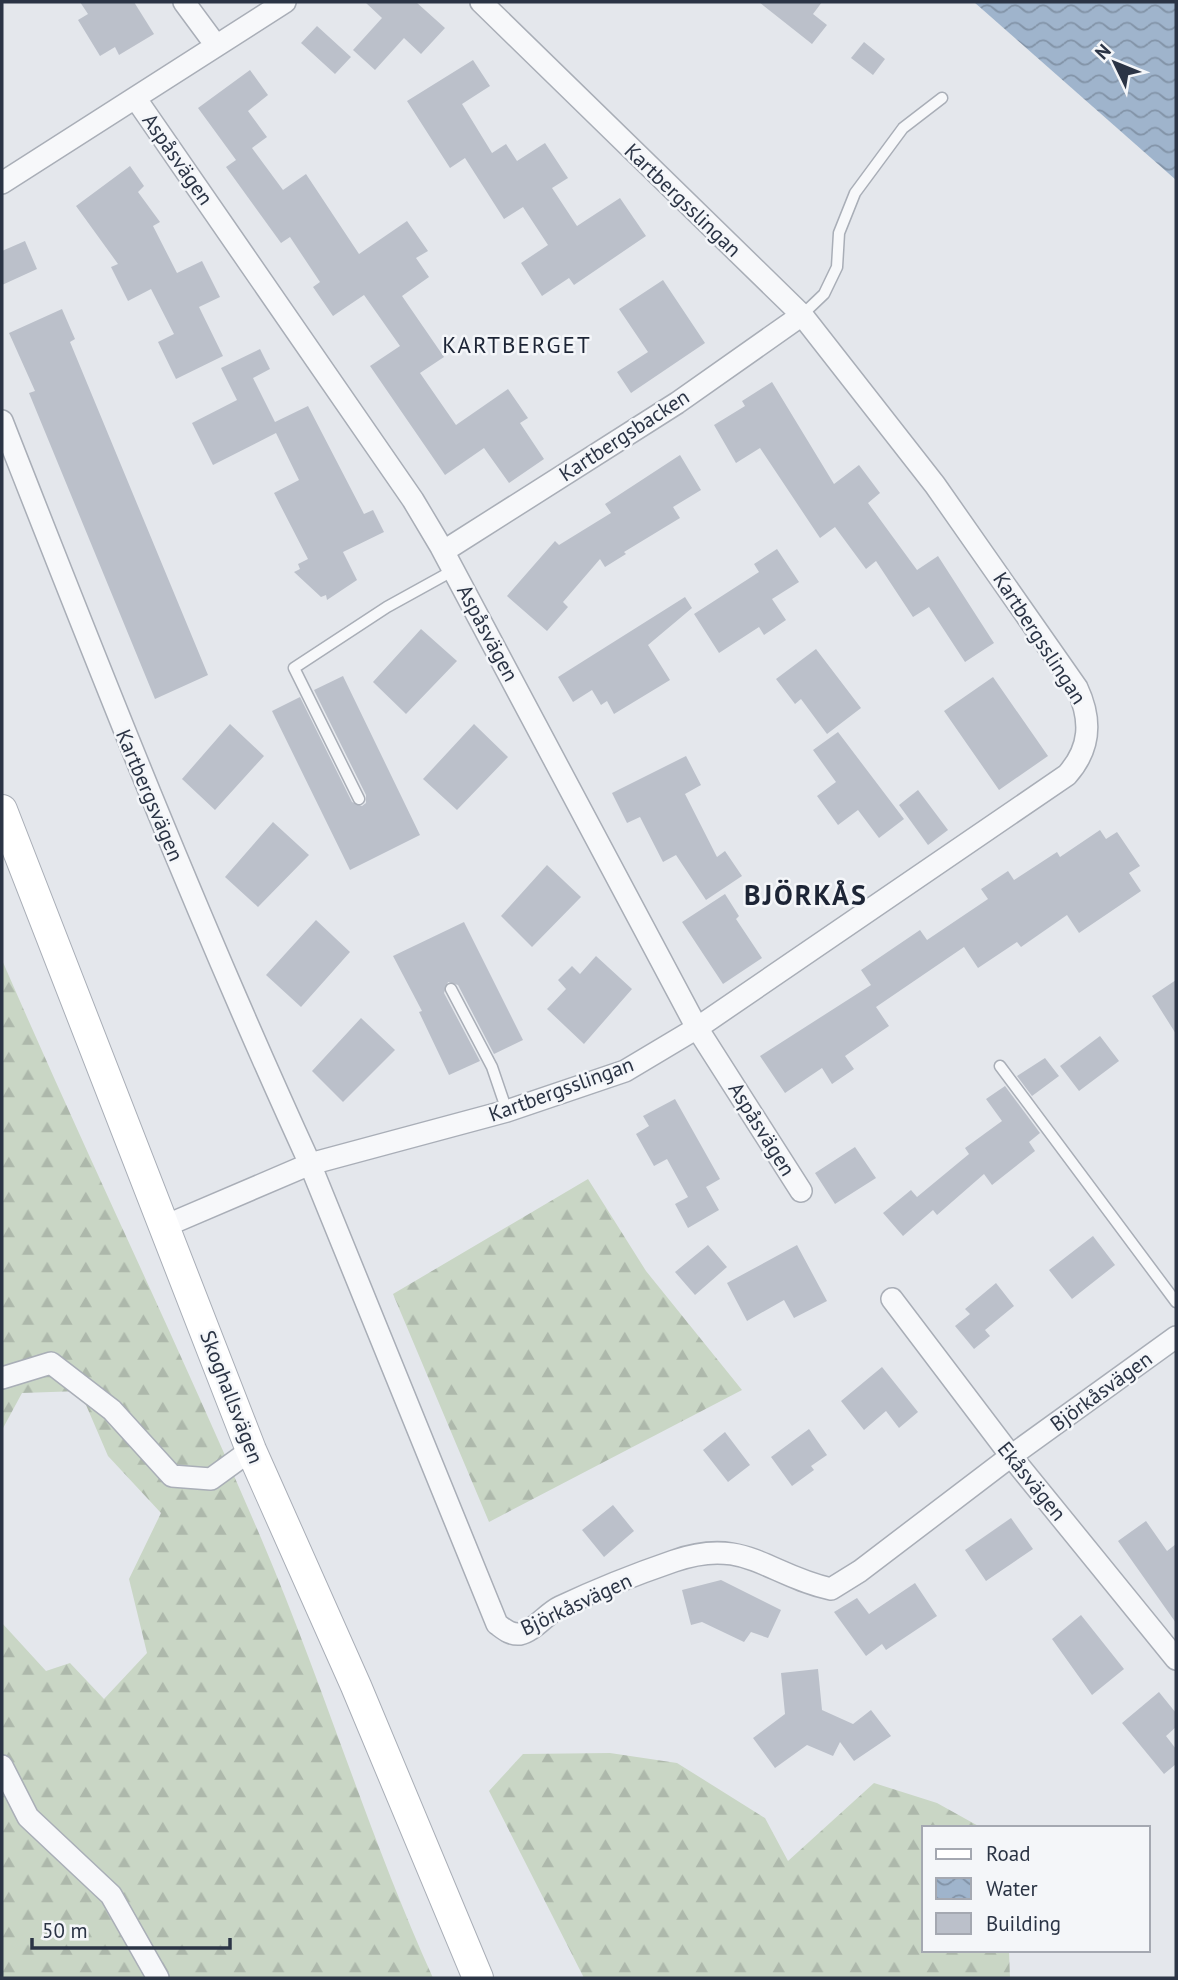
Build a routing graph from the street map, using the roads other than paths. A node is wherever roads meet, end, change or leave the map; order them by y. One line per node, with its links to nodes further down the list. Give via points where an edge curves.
1 (184, 2): 4 (street)
2 (285, 2): 4 (street)
3 (481, 2): 8 (street, Kartbergsslingan)
4 (215, 44): 6 (street)
5 (942, 98): 8 (lane, via 903,128 855,193 839,233 837,267 824,294)
6 (136, 99): 7 (street); 10 (street, Aspåsvägen, via 413,500)
7 (2, 183)
8 (802, 315): 10 (street, Kartbergsbacken); 14 (street, Kartbergsslingan, via 935,485 1077,688 1087,709 1086,744 1081,760 1067,775)
9 (2, 421): 17 (street, Kartbergsvägen, via 140,773)
10 (449, 561): 11 (lane, via 294,668); 14 (street, Aspåsvägen)
11 (359, 799)
12 (2, 810): 19 (main road, Skoghallsvägen)
13 (451, 989): 16 (lane, via 492,1067)
14 (697, 1028): 16 (street, Kartbergsslingan, via 625,1071); 18 (street, Aspåsvägen)
15 (1000, 1066): 21 (lane)
16 (507, 1111): 17 (street, Kartbergsslingan)
17 (310, 1164): 19 (street); 25 (street, Björkåsvägen, via 497,1624 509,1633 522,1634 556,1608 708,1551 767,1563 793,1578 831,1589)
18 (801, 1191)
19 (165, 1226): 24 (main road, Skoghallsvägen)
20 (892, 1299): 25 (street, Ekåsvägen)
21 (1176, 1302)
22 (1176, 1337): 25 (street, Björkåsvägen)
23 (2, 1378): 24 (street, via 51,1363 112,1410 172,1476 211,1479)
24 (251, 1450): 29 (main road, Skoghallsvägen)
25 (1011, 1456): 26 (street, Ekåsvägen)
26 (1176, 1659)
27 (2, 1766): 28 (street, via 28,1817 111,1895)
28 (158, 1978)
29 (478, 1978)

